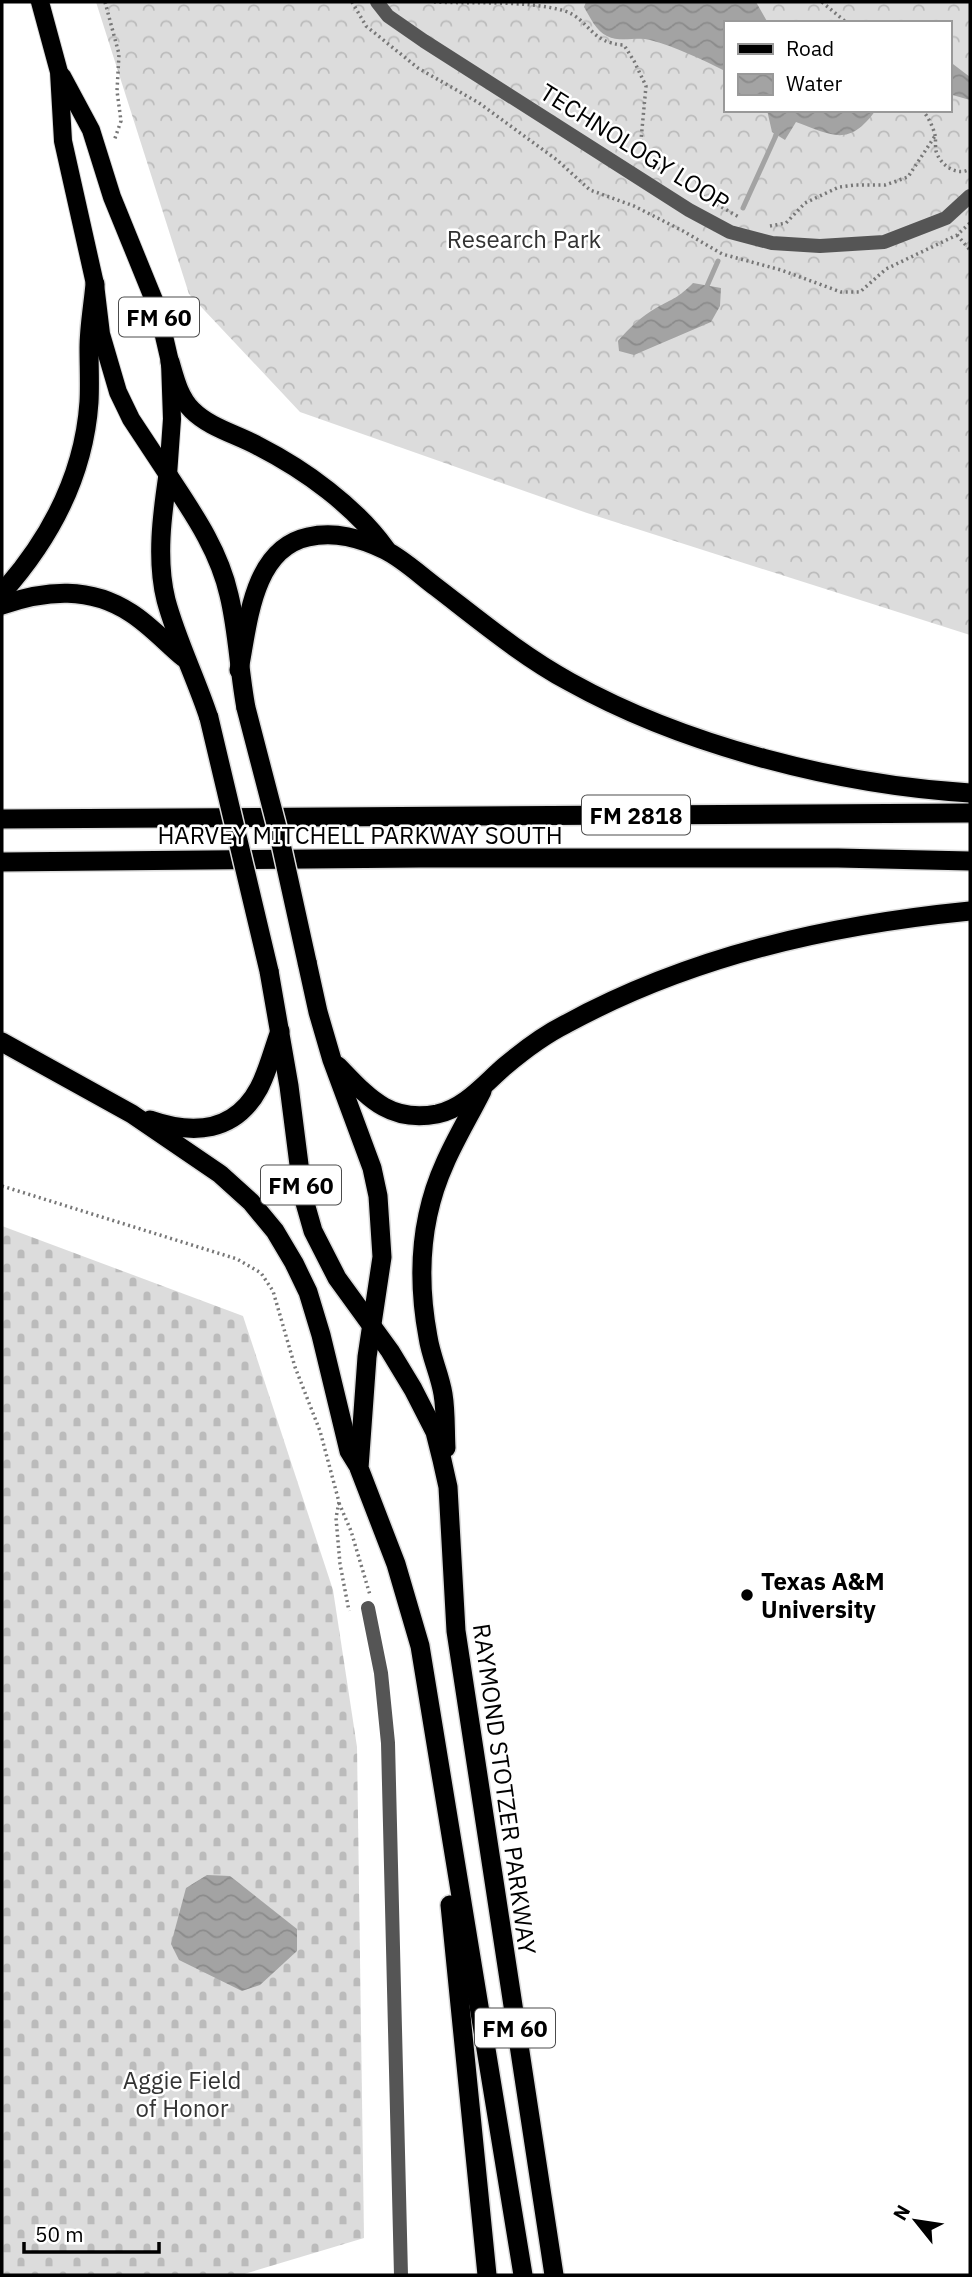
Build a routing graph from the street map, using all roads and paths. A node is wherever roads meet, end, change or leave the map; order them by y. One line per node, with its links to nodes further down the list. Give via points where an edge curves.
1 (40, 2): 7 (main road, RAYMOND STOTZER PARKWAY / FM 60)
2 (105, 2): 9 (path, via 119,54)
3 (377, 2): 14 (street, TECHNOLOGY LOOP, via 388,16 424,41 730,232 820,247 884,242 946,218)
4 (434, 2): 12 (path, via 526,4 567,11 594,36 624,46 646,86 641,140 653,163)
5 (822, 2): 6 (path)
6 (846, 21)
7 (59, 72): 19 (main road, RAYMOND STOTZER PARKWAY / FM 60, via 63,141); 20 (main road, RAYMOND STOTZER PARKWAY / FM 60, via 91,130 112,197 158,310)
8 (923, 112): 10 (path)
9 (121, 121)
10 (935, 136): 11 (path, via 936,152 944,165 954,171); 16 (path, via 908,177 885,185 839,187 805,203 786,223)
11 (970, 169)
12 (669, 178)
13 (686, 187): 15 (path)
14 (970, 196)
15 (742, 218)
16 (760, 223)
17 (957, 235): 18 (path)
18 (970, 250)
19 (94, 285): 21 (main road, RAYMOND STOTZER PARKWAY / FM 60, via 101,334 118,392); 23 (highway, via 89,401 79,457 52,526)
20 (170, 362): 21 (main road, RAYMOND STOTZER PARKWAY / FM 60); 22 (highway, via 177,388 191,409 208,423 279,457 317,484 373,531)
21 (168, 475): 25 (highway, RAYMOND STOTZER PARKWAY / FM 60, via 163,574 166,598); 26 (highway, RAYMOND STOTZER PARKWAY / FM 60, via 203,527 216,556 229,594)
22 (386, 550): 26 (highway, via 349,536 327,534 290,544 259,583); 27 (highway, via 518,649 569,682 623,708 790,766 871,783)
23 (2, 593)
24 (2, 605): 25 (highway, via 62,591 98,596 132,613)
25 (188, 661): 33 (highway, RAYMOND STOTZER PARKWAY / FM 60, bridge, via 209,718)
26 (239, 670): 35 (highway, RAYMOND STOTZER PARKWAY / FM 60, bridge)
27 (970, 793)
28 (970, 813): 29 (highway, HARVEY MITCHELL PARKWAY SOUTH / FM 2818)
29 (2, 819)
30 (970, 861): 31 (highway, HARVEY MITCHELL PARKWAY SOUTH / FM 2818, via 420,858)
31 (2, 862)
32 (970, 911): 36 (highway, via 818,933 671,974 563,1025 531,1045)
33 (281, 1028): 37 (highway, via 258,1089 232,1118 209,1128 184,1130); 39 (highway, RAYMOND STOTZER PARKWAY / FM 60, via 303,1196 313,1231 337,1278)
34 (2, 1042): 37 (highway)
35 (332, 1060): 36 (highway, via 365,1095 397,1114 438,1114); 39 (highway, RAYMOND STOTZER PARKWAY / FM 60, via 378,1196 382,1257)
36 (484, 1087): 41 (highway, via 444,1164 420,1263 427,1337 443,1395)
37 (132, 1114): 40 (highway, via 228,1180 275,1231 308,1292 349,1451)
38 (2, 1186): 42 (path, via 237,1259 261,1273 273,1291)
39 (372, 1325): 40 (highway, RAYMOND STOTZER PARKWAY / FM 60); 41 (highway, RAYMOND STOTZER PARKWAY / FM 60, via 435,1432)
40 (359, 1468): 45 (highway, RAYMOND STOTZER PARKWAY / FM 60, via 396,1564 420,1646)
41 (448, 1488): 49 (highway, RAYMOND STOTZER PARKWAY / FM 60, via 456,1632)
42 (339, 1502): 43 (path, via 368,1585); 44 (path, via 340,1564)
43 (368, 1608): 46 (street, via 388,1743)
44 (349, 1611)
45 (437, 1745): 47 (highway, via 431,1778 452,1915); 48 (highway, RAYMOND STOTZER PARKWAY / FM 60)
46 (401, 2275)
47 (487, 2275)
48 (523, 2275)
49 (554, 2275)

